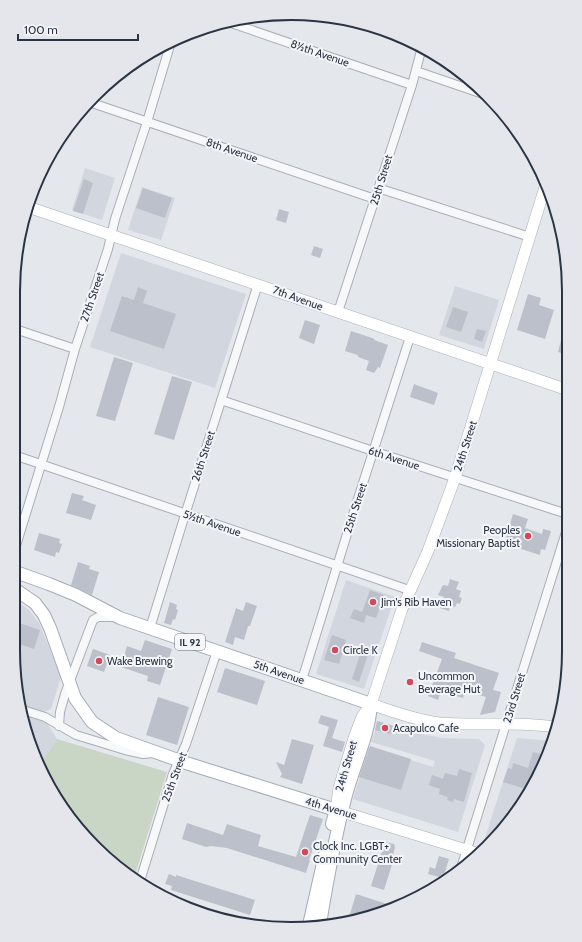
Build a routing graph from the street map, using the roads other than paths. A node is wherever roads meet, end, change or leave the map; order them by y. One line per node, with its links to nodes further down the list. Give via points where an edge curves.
1 (237, 25): 5 (street, 8½th Avenue)
2 (169, 49): 8 (street, 27th Street)
3 (420, 53): 4 (street, 25th Street)
4 (416, 71): 5 (street, 25th Street); 6 (street)
5 (412, 85): 9 (street, 25th Street)
6 (474, 91)
7 (94, 104): 8 (street, 8th Avenue)
8 (147, 122): 11 (street, 8th Avenue); 13 (street, 27th Street)
9 (378, 188): 11 (street, 25th Street); 14 (street)
10 (543, 193): 14 (street, 24th Street)
11 (375, 199): 16 (street, 25th Street)
12 (33, 208): 13 (street, 7th Avenue)
13 (111, 234): 15 (street, 7th Avenue); 19 (street, 27th Street)
14 (530, 236): 20 (street, 24th Street)
15 (258, 284): 16 (street, 7th Avenue); 22 (street, 26th Street)
16 (338, 312): 18 (street, 7th Avenue)
17 (20, 331): 19 (street)
18 (410, 337): 20 (street, 7th Avenue); 23 (street, 25th Street)
19 (75, 349): 25 (street, 27th Street)
20 (490, 364): 21 (street, 7th Avenue); 26 (street, 24th Street)
21 (562, 388)
22 (221, 400): 23 (street, 6th Avenue); 28 (street, 26th Street)
23 (373, 451): 26 (street, 6th Avenue); 31 (street, 25th Street)
24 (20, 457): 25 (street, 5½th Avenue)
25 (40, 464): 28 (street, 5½th Avenue); 29 (street, 27th Street)
26 (455, 478): 27 (street, 6th Avenue); 33 (street, 24th Street, via 428,551)
27 (562, 512)
28 (184, 514): 31 (street, 5½th Avenue); 36 (street, 26th Street)
29 (20, 532)
30 (562, 545): 42 (street, 23rd Street)
31 (337, 565): 33 (street, 5½th Avenue); 38 (street, 25th Street)
32 (20, 573): 35 (main road, 5th Avenue / IL 92, via 76,596)
33 (410, 590): 40 (street, 24th Street)
34 (20, 593): 39 (main road, via 35,603 44,615)
35 (120, 618): 36 (main road, 5th Avenue / IL 92); 39 (street, via 95,618)
36 (150, 628): 37 (main road, 5th Avenue / IL 92)
37 (217, 651): 38 (main road, 5th Avenue / IL 92); 46 (street, 25th Street)
38 (302, 680): 40 (main road, 5th Avenue / IL 92)
39 (69, 681): 43 (street, via 60,712); 45 (main road, via 75,698 92,722 116,738)
40 (371, 704): 42 (street, 5th Avenue, via 424,721); 47 (main road, 24th Street, via 370,718)
41 (27, 711): 43 (street, via 45,717)
42 (506, 725): 44 (street, 5th Avenue); 48 (street, 23rd Street)
43 (60, 726): 45 (street, via 76,735 125,750 143,754)
44 (552, 726)
45 (158, 753): 46 (main road)
46 (182, 762): 47 (main road, 4th Avenue); 49 (street, 25th Street)
47 (339, 811): 48 (street, 4th Avenue); 50 (main road, 24th Street); 51 (main road, 24th Street)
48 (471, 852)
49 (141, 877)
50 (321, 920)
51 (310, 921)

